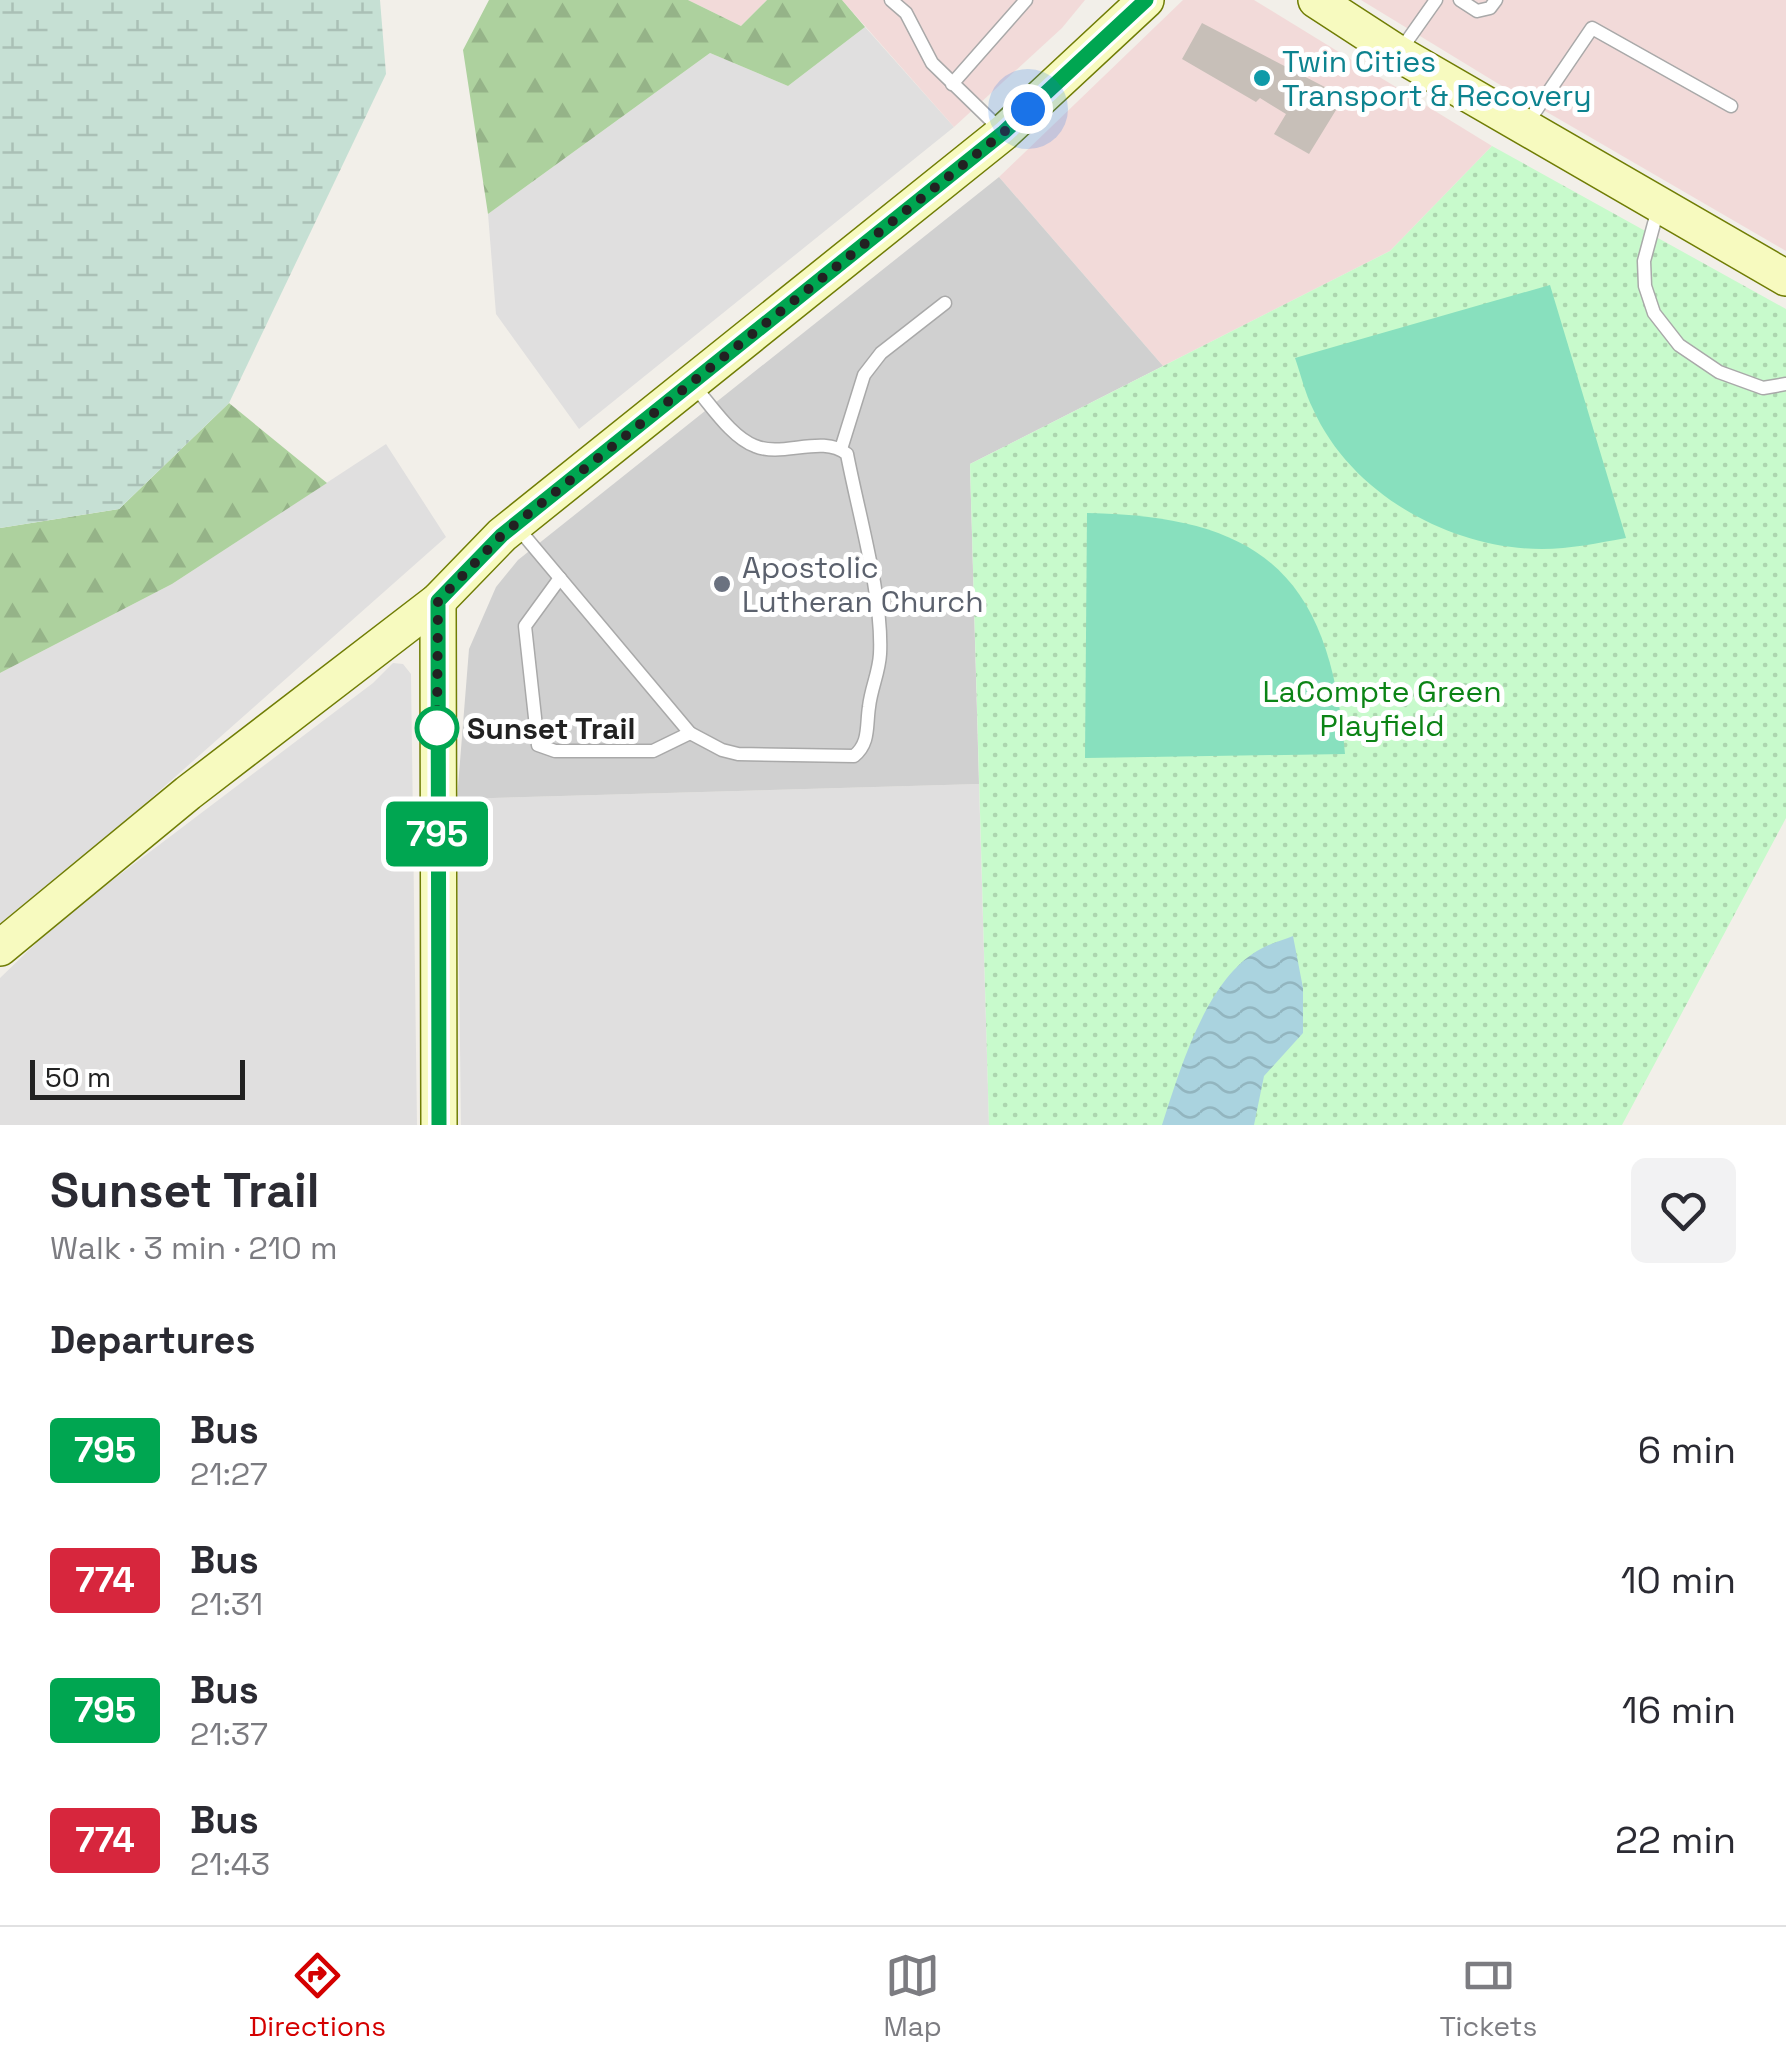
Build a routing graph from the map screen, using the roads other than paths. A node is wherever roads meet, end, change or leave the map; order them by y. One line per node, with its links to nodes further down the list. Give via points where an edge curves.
1 (891, 0): 9 (lane)
2 (917, 0): 9 (lane)
3 (1026, 0): 11 (lane)
4 (1146, 0): 14 (street)
5 (1316, 0): 10 (street)
6 (1436, 0): 10 (lane)
7 (1460, 0): 8 (lane, via 1477,12)
8 (1496, 0)
9 (906, 13): 11 (lane, via 932,63)
10 (1398, 54): 13 (street)
11 (952, 84): 14 (lane)
12 (1731, 106): 13 (lane, via 1592,28)
13 (1524, 127): 15 (street)
14 (1004, 132): 18 (street)
15 (1659, 203): 16 (street); 19 (lane, via 1644,261 1654,313 1678,344 1719,372 1764,388)
16 (1785, 276)
17 (945, 303): 20 (lane, via 881,353 864,375)
18 (691, 383): 20 (lane, via 754,446); 21 (street)
19 (1786, 384)
20 (842, 450): 24 (lane, via 880,637 862,749 854,756 738,754)
21 (516, 524): 22 (lane); 23 (street)
22 (560, 578): 24 (lane); 24 (lane, via 525,626 538,745 555,751 653,751)
23 (438, 601): 25 (street); 26 (street)
24 (690, 733)
25 (0, 948)
26 (439, 1125)

